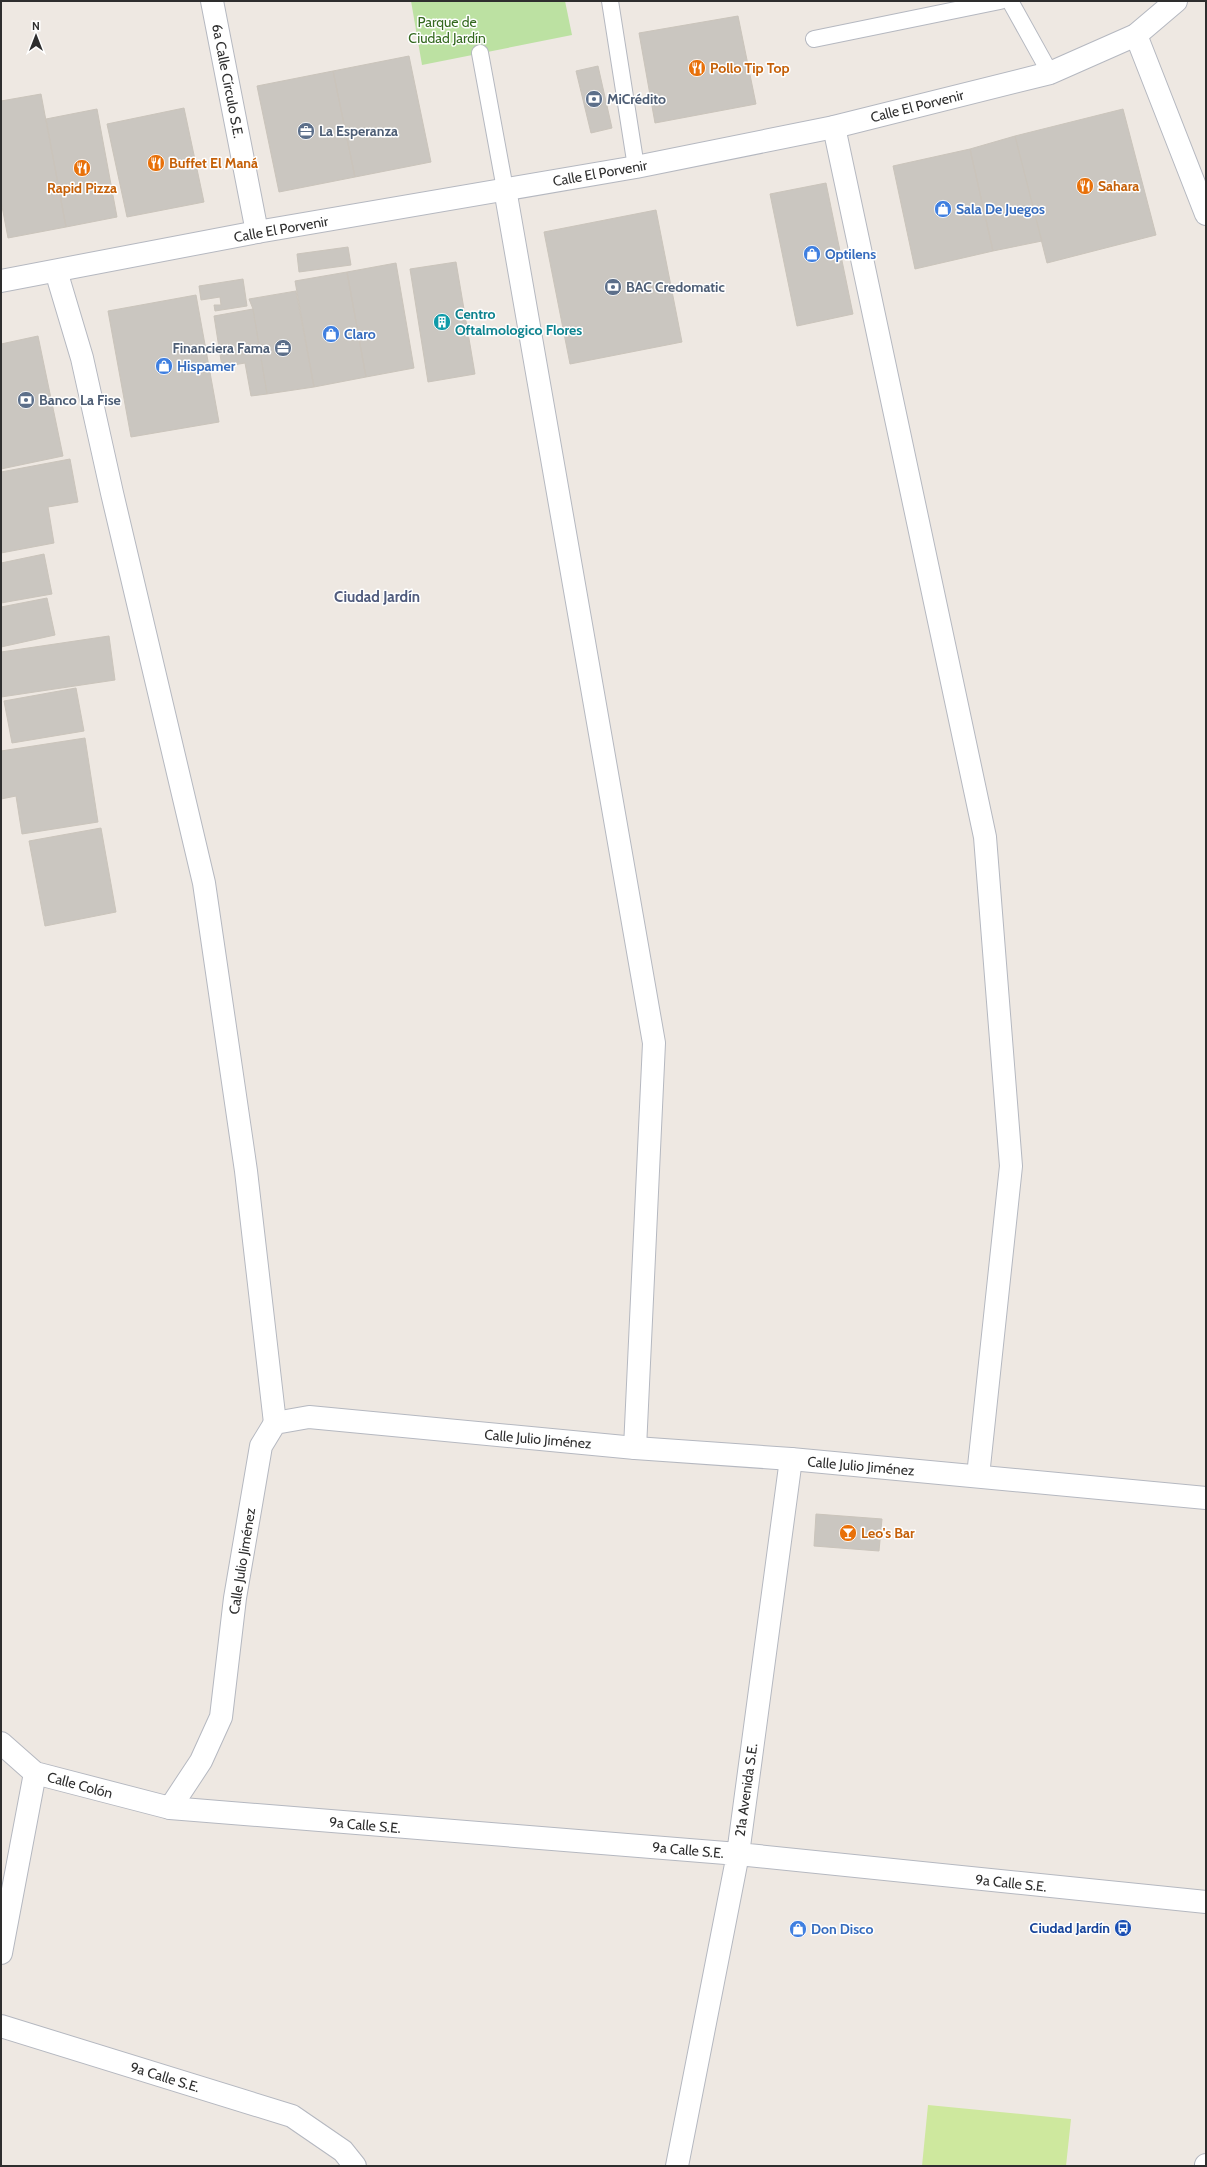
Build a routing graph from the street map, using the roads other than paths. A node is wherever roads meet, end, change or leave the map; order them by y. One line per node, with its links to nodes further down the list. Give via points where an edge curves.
1 (212, 1): 14 (street, 6a Calle Círculo S.E.)
2 (610, 1): 11 (lane)
3 (1000, 1): 7 (lane)
4 (1010, 1): 9 (lane)
5 (1176, 1): 6 (street, Calle El Porvenir)
6 (1136, 35): 9 (street, Calle El Porvenir); 13 (street)
7 (814, 39)
8 (480, 53): 12 (lane)
9 (1050, 73): 10 (street, Calle El Porvenir)
10 (834, 127): 11 (street, Calle El Porvenir); 20 (street, via 985,837 1011,1166)
11 (636, 167): 12 (street, Calle El Porvenir)
12 (505, 189): 14 (street, Calle El Porvenir); 18 (street, via 654,1043)
13 (1206, 214)
14 (257, 232): 15 (street, Calle El Porvenir)
15 (56, 271): 16 (street, Calle El Porvenir); 17 (street, via 82,358 204,883 246,1171)
16 (1, 281)
17 (275, 1423): 18 (street, Calle Julio Jiménez, via 309,1417); 24 (street, Calle Julio Jiménez, via 261,1446 235,1598 221,1717 201,1761)
18 (635, 1448): 19 (street, Calle Julio Jiménez)
19 (791, 1460): 20 (street, Calle Julio Jiménez); 25 (street, 21a Avenida S.E.)
20 (978, 1476): 21 (street, Calle Julio Jiménez)
21 (1206, 1498)
22 (1, 1743): 23 (street, Calle Colón)
23 (34, 1773): 24 (street, Calle Colón); 27 (street)
24 (170, 1808): 25 (street, 9a Calle S.E.)
25 (738, 1854): 26 (street, 9a Calle S.E.); 30 (street, 21a Avenida S.E.)
26 (1206, 1902)
27 (1, 1953)
28 (1, 2026): 29 (street, 9a Calle S.E., via 292,2116)
29 (346, 2161)
30 (677, 2166)

